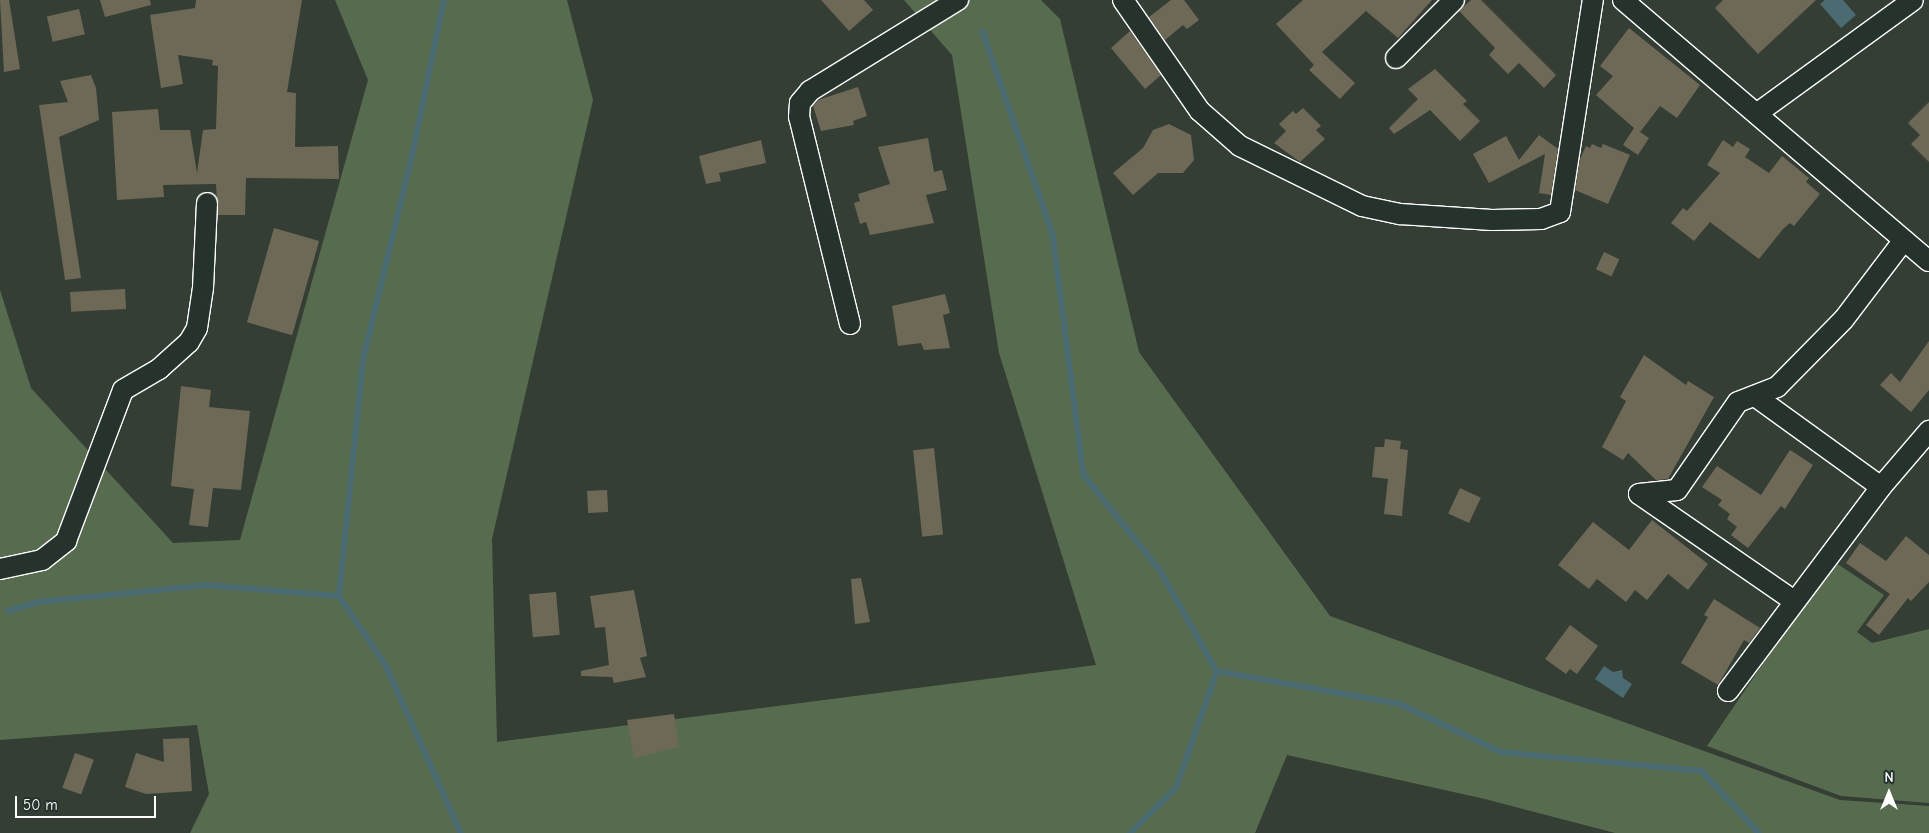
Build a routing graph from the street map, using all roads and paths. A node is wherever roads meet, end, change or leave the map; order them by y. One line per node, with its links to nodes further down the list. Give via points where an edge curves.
1 (958, 0): 12 (street, via 810,91 800,103 798,117)
2 (1123, 0): 4 (street, via 1200,111 1240,146 1362,206 1400,214 1492,220 1541,219 1560,212)
3 (1454, 0): 7 (street)
4 (1593, 0)
5 (1622, 0): 8 (street)
6 (1913, 0): 8 (street)
7 (1396, 58)
8 (1758, 112): 10 (street)
9 (207, 203): 16 (street, via 197,328 189,342 159,369 123,390 119,396 66,541 42,560)
10 (1904, 240): 11 (street); 13 (street, via 1844,319 1777,387)
11 (1929, 261)
12 (850, 324)
13 (1755, 396): 15 (street); 17 (street, via 1738,402 1677,490 1639,494)
14 (1929, 431): 15 (street)
15 (1881, 487): 17 (street)
16 (0, 569)
17 (1794, 600): 18 (street)
18 (1728, 691)

